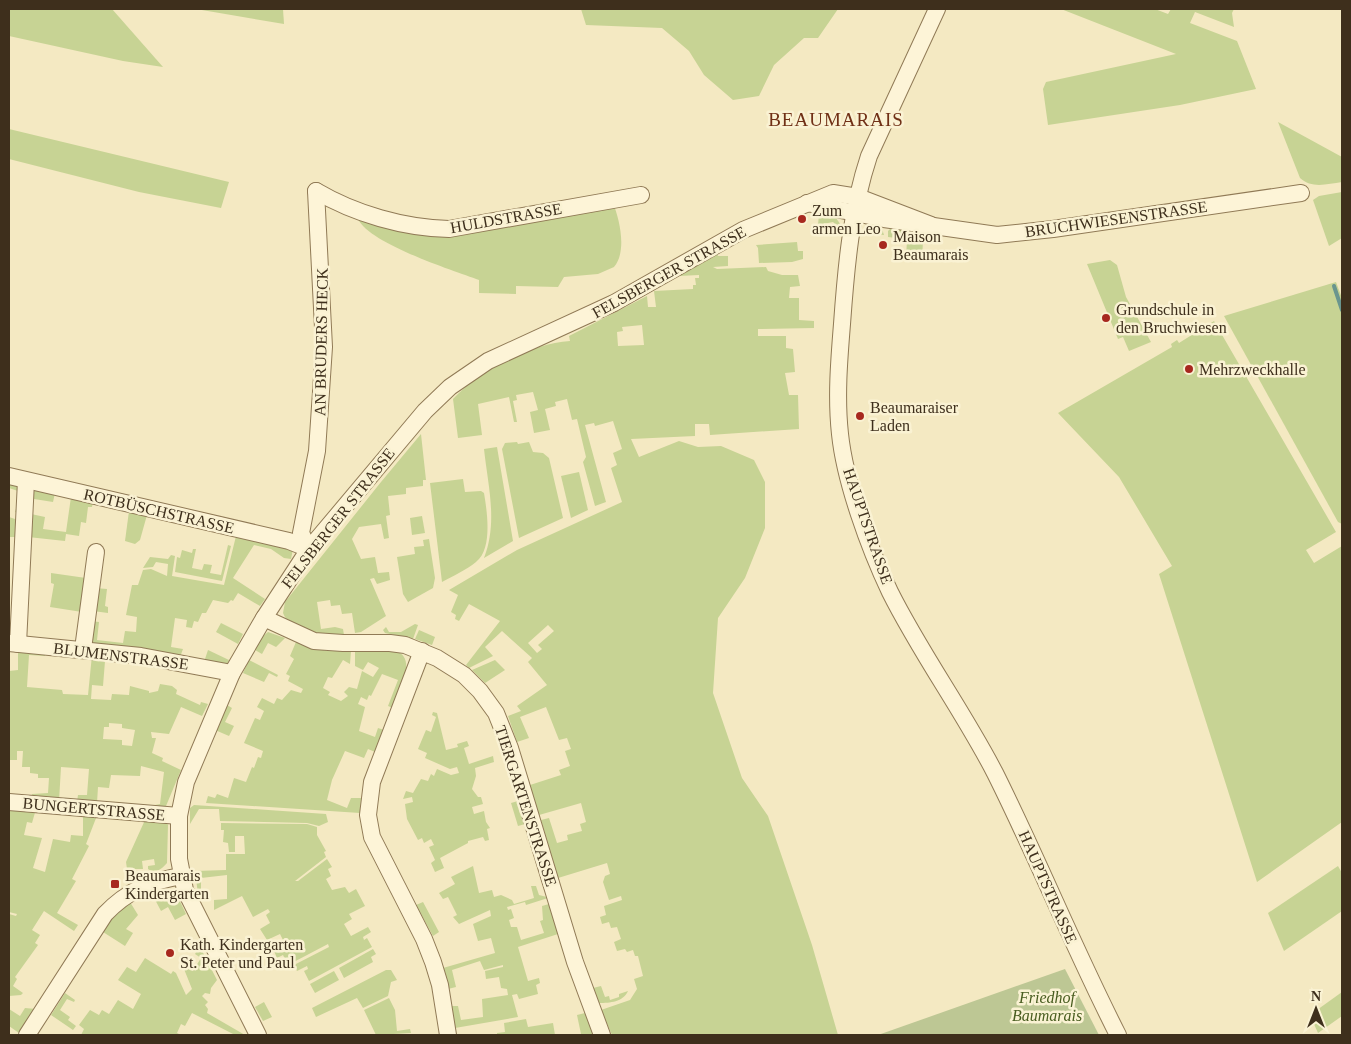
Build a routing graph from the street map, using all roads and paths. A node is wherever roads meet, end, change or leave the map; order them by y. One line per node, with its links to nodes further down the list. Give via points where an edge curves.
1 (936, 9): 5 (street, HAUPTSTRASSE, via 869,156)
2 (316, 191): 4 (street, HULDSTRASSE, via 340,205 367,213 410,225 449,229); 11 (street, AN BRUDERS HECK, via 324,355 317,451 301,533)
3 (1301, 193): 8 (street, BRUCHWIESENSTRASSE, via 1019,234 976,233)
4 (640, 195)
5 (858, 197): 6 (street, FELSBERGER STRASSE, via 833,193); 7 (street, HAUPTSTRASSE); 8 (street, BRUCHWIESENSTRASSE)
6 (807, 204): 7 (street); 11 (street, FELSBERGER STRASSE, via 734,234 614,303 569,326 505,352 450,386 425,411)
7 (854, 214): 8 (street, BRUCHWIESENSTRASSE); 25 (street, HAUPTSTRASSE, via 844,297 838,411 840,436 856,500 889,589 908,627 994,771)
8 (931, 225)
9 (9, 476): 10 (street, ROTBÜSCHSTRASSE)
10 (26, 480): 11 (street, ROTBÜSCHSTRASSE, via 272,537); 14 (street)
11 (309, 549): 13 (street, FELSBERGER STRASSE)
12 (96, 552): 15 (street)
13 (264, 618): 16 (street, TIERGARTENSTRASSE, via 318,642 390,643); 17 (street, FELSBERGER STRASSE)
14 (13, 644): 15 (street, BLUMENSTRASSE)
15 (83, 649): 17 (street, BLUMENSTRASSE)
16 (422, 651): 23 (street, via 372,782 368,815 372,837 434,962); 24 (street, TIERGARTENSTRASSE, via 464,675 480,690 496,713 524,792 575,962)
17 (232, 673): 19 (street, FELSBERGER STRASSE, via 186,782)
18 (9, 802): 19 (street, BUNGERTSTRASSE)
19 (179, 816): 20 (street, FELSBERGER STRASSE)
20 (182, 876): 21 (street, via 142,886 110,908); 22 (street, FELSBERGER STRASSE, via 194,910)
21 (27, 1035)
22 (258, 1035)
23 (448, 1035)
24 (602, 1035)
25 (1118, 1035)

